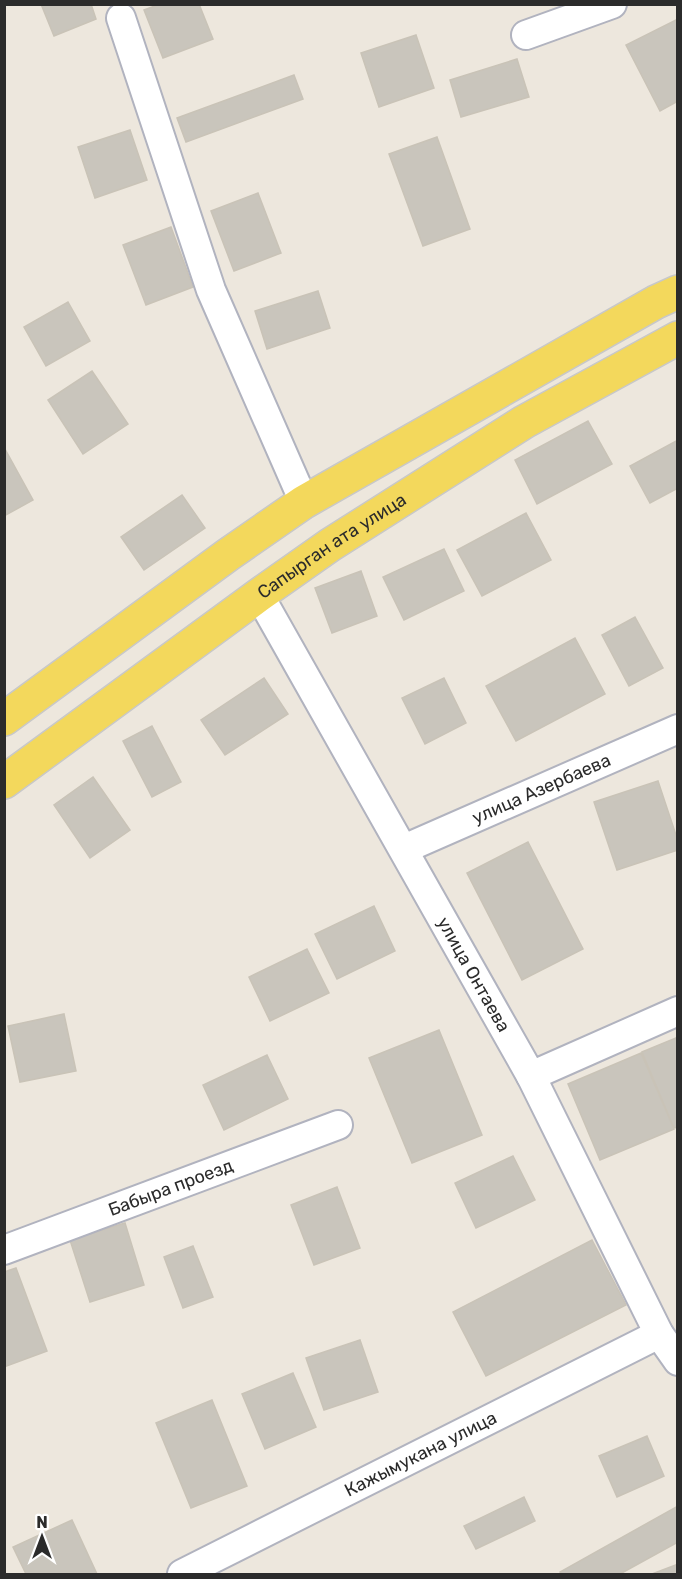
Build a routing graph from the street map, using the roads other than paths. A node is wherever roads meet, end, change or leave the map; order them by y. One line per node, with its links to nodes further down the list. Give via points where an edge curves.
1 (612, 4): 3 (street)
2 (121, 18): 6 (street, via 211,290)
3 (526, 35)
4 (678, 292): 6 (main road)
5 (678, 338): 7 (main road, Сапырган ата улица, via 524,422 330,545)
6 (304, 502): 8 (main road)
7 (259, 595): 10 (main road, Сапырган ата улица); 11 (street, улица Онтаева)
8 (4, 719)
9 (678, 729): 11 (street, улица Азербаева)
10 (4, 782)
11 (404, 849): 13 (street, улица Онтаева)
12 (678, 1011): 13 (street)
13 (531, 1076): 16 (street, улица Онтаева)
14 (338, 1125): 15 (street, Бабыра проезд)
15 (4, 1250)
16 (659, 1334): 17 (street, улица Онтаева); 18 (street, Кажымукана улица)
17 (678, 1361)
18 (182, 1575)

